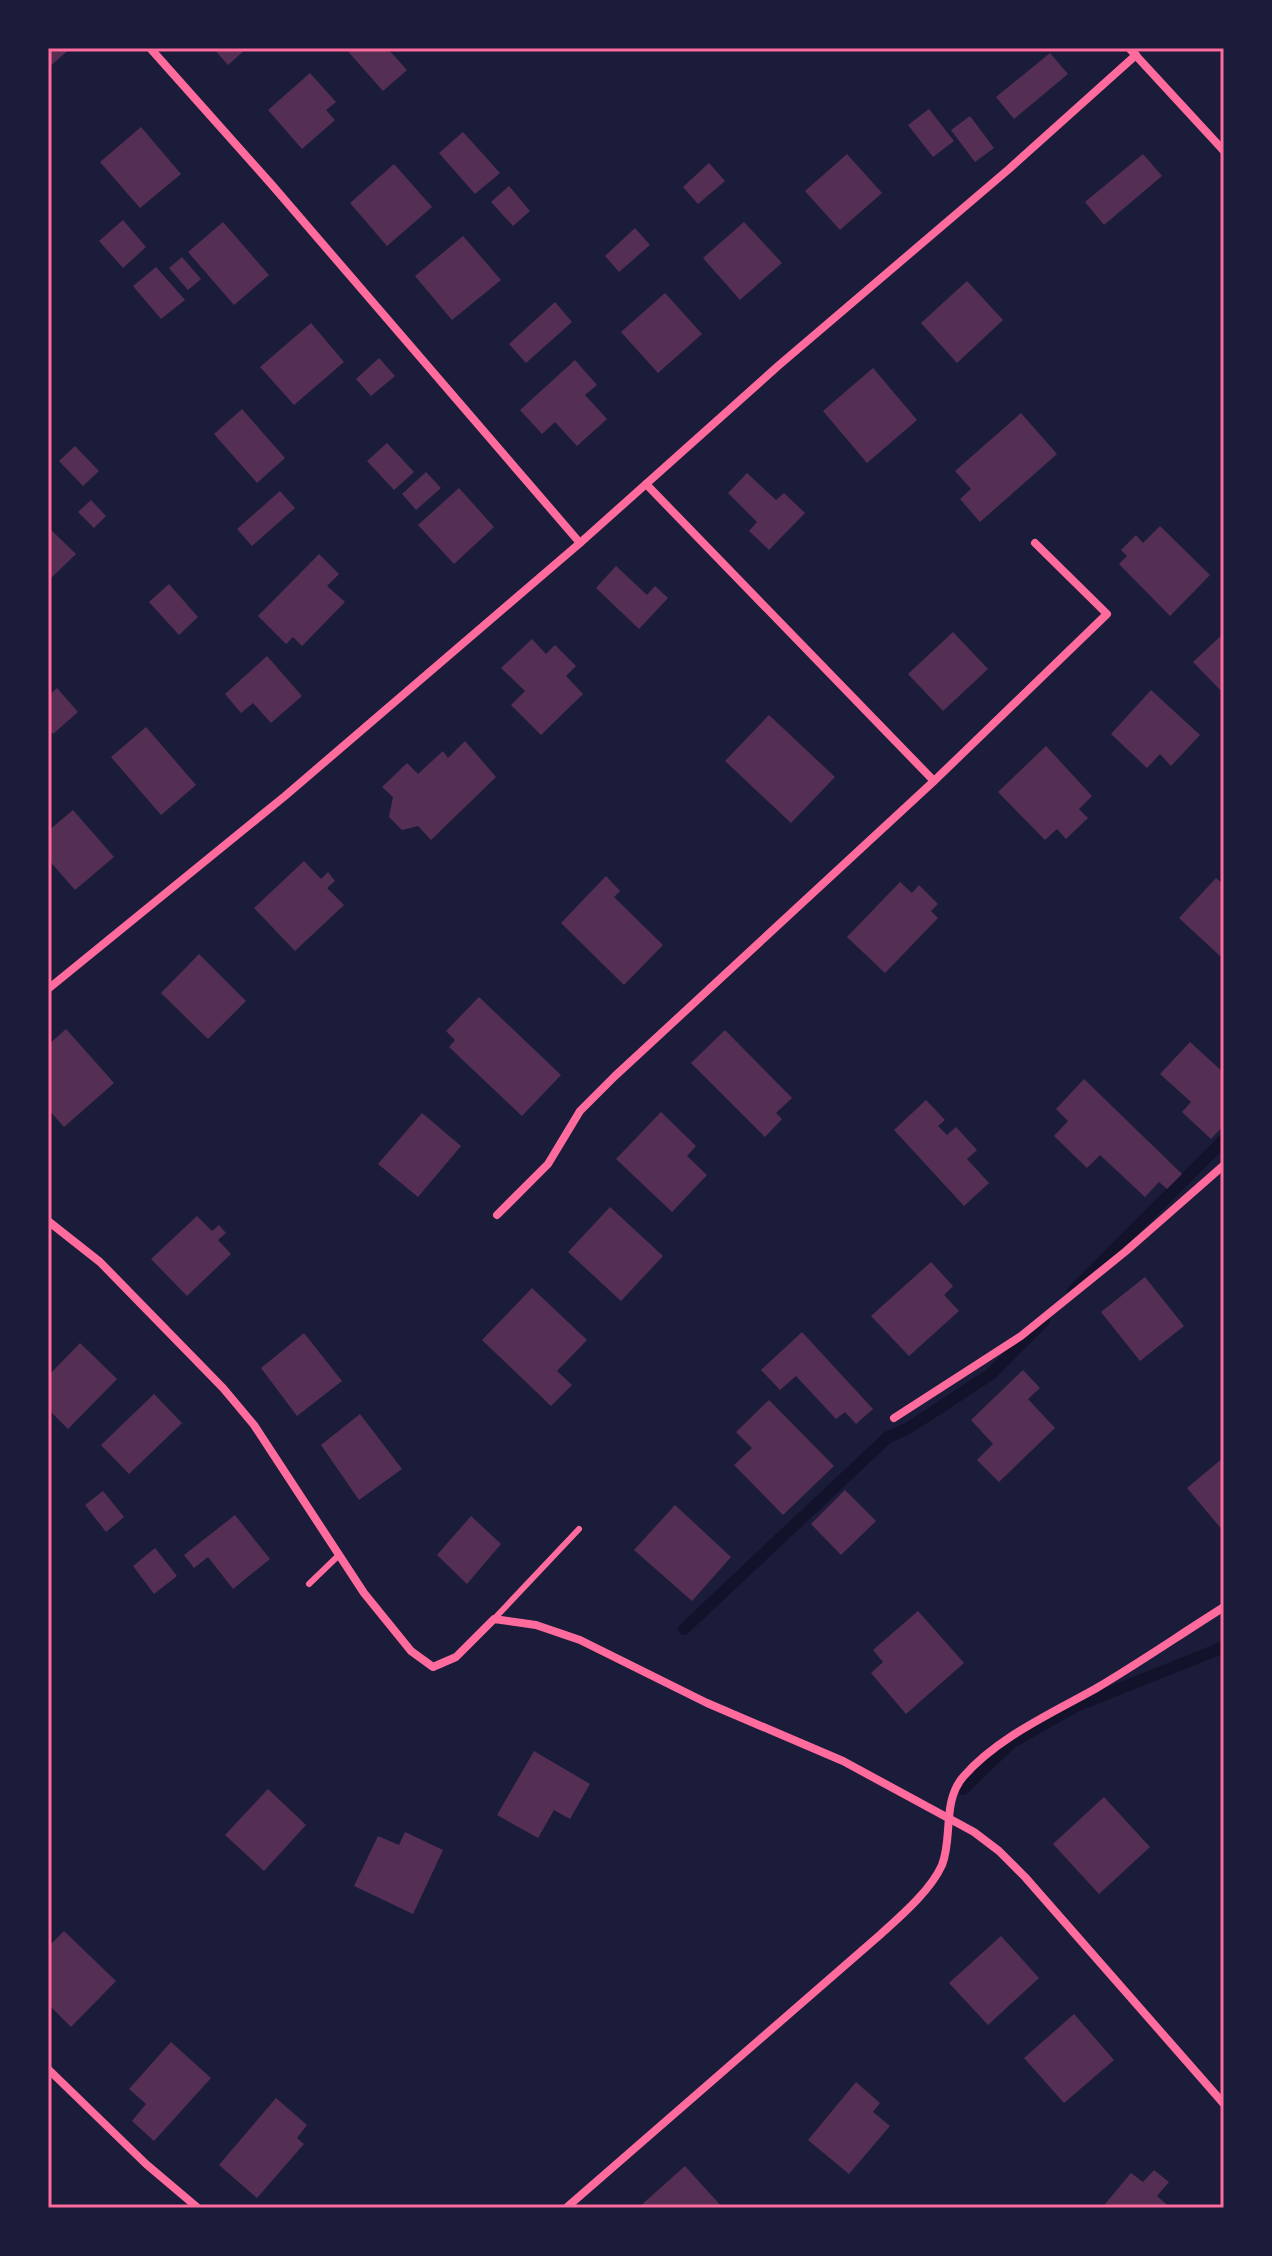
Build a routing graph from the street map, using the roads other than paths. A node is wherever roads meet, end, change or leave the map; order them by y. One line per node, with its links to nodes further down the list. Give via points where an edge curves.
1 (150, 48): 5 (street)
2 (1132, 51): 3 (street); 4 (street, via 1009,169)
3 (1224, 151)
4 (646, 484): 5 (street); 7 (street)
5 (580, 543): 8 (street, via 285,796)
6 (1035, 543): 7 (street, via 1107,614)
7 (934, 781): 10 (street, via 615,1076 580,1111 548,1164)
8 (48, 989)
9 (1224, 1165): 12 (street, via 1021,1336)
10 (497, 1215)
11 (48, 1221): 14 (street, via 100,1262 223,1388 254,1425)
12 (894, 1418)
13 (579, 1529): 17 (lane)
14 (339, 1555): 15 (lane); 17 (street, via 411,1651 433,1667 456,1657)
15 (309, 1584)
16 (1224, 1607): 18 (street, via 974,1765 956,1787)
17 (494, 1619): 18 (street, via 536,1625 580,1640 707,1703 843,1761)
18 (949, 1817): 20 (street, via 1016,1868); 22 (street, via 941,1866 910,1907)
19 (48, 2069): 21 (street)
20 (1224, 2104)
21 (198, 2208)
22 (566, 2208)

